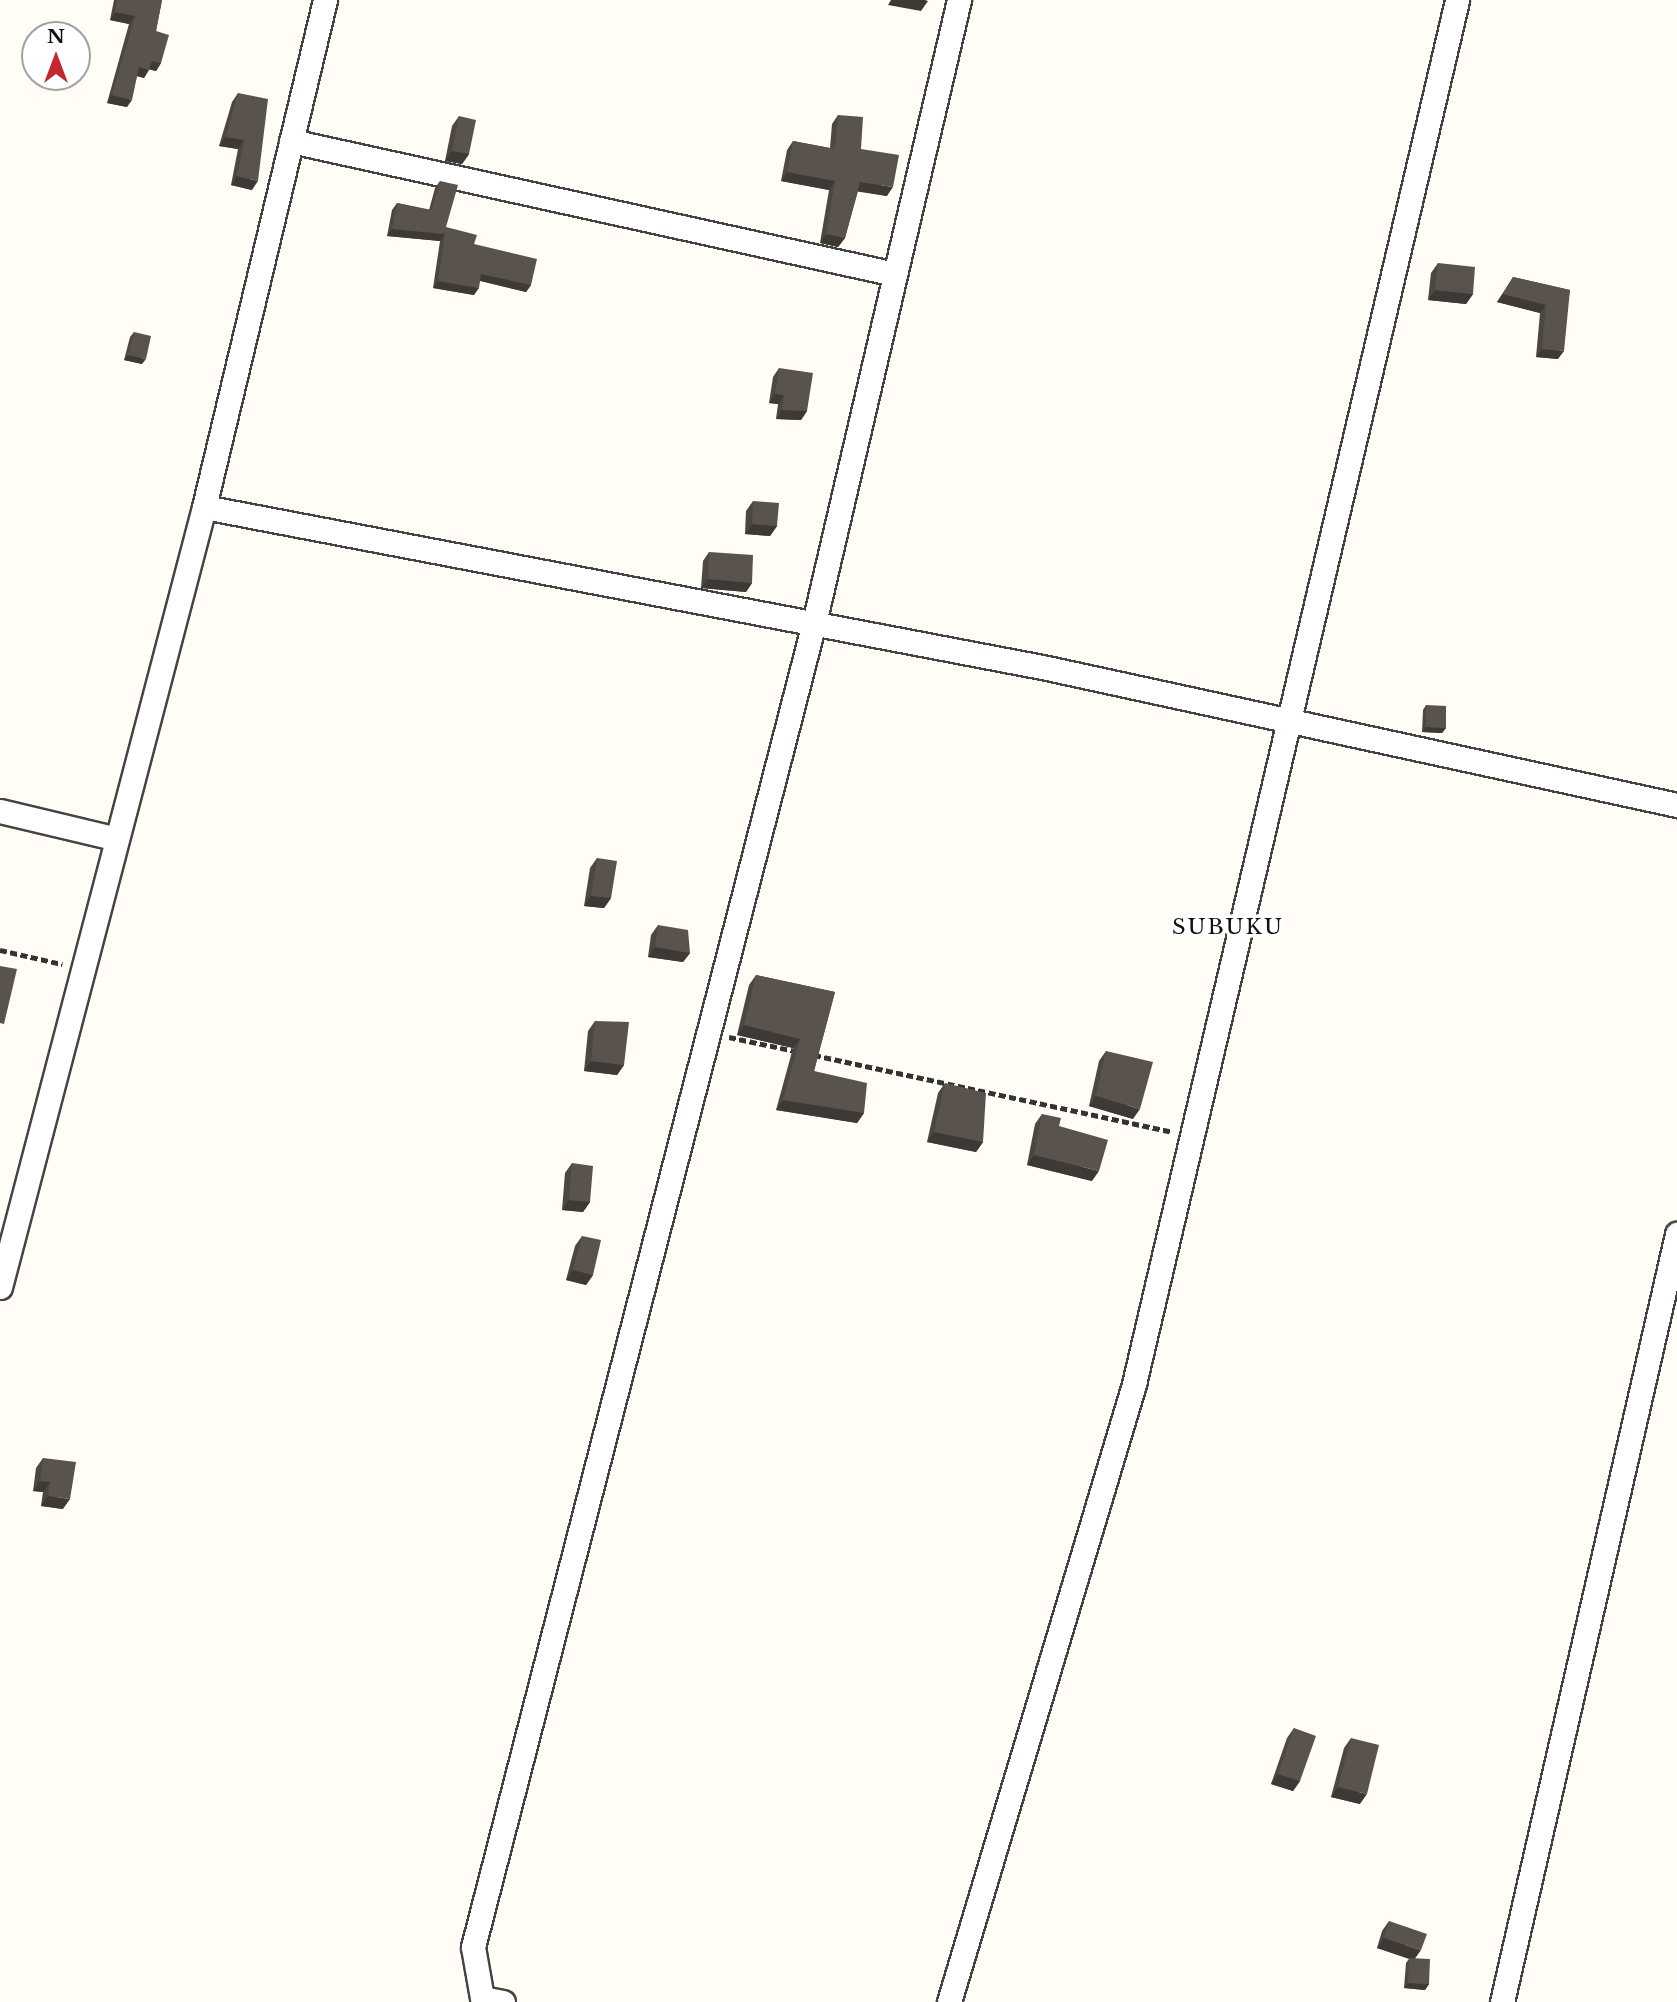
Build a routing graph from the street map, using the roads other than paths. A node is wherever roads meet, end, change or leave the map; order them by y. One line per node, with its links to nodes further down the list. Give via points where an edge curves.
1 (325, 0): 4 (street)
2 (959, 0): 5 (street)
3 (1457, 0): 8 (street)
4 (291, 141): 5 (street); 6 (street)
5 (895, 274): 7 (street)
6 (204, 507): 7 (street); 11 (street)
7 (814, 623): 8 (street); 14 (street, via 473,1947 482,1998)
8 (1292, 723): 9 (street); 15 (street, via 1134,1384)
9 (1677, 805)
10 (0, 811): 11 (street)
11 (113, 838): 13 (street)
12 (1677, 1234): 16 (street)
13 (0, 1287)
14 (503, 2002)
15 (949, 2002)
16 (1502, 2002)

